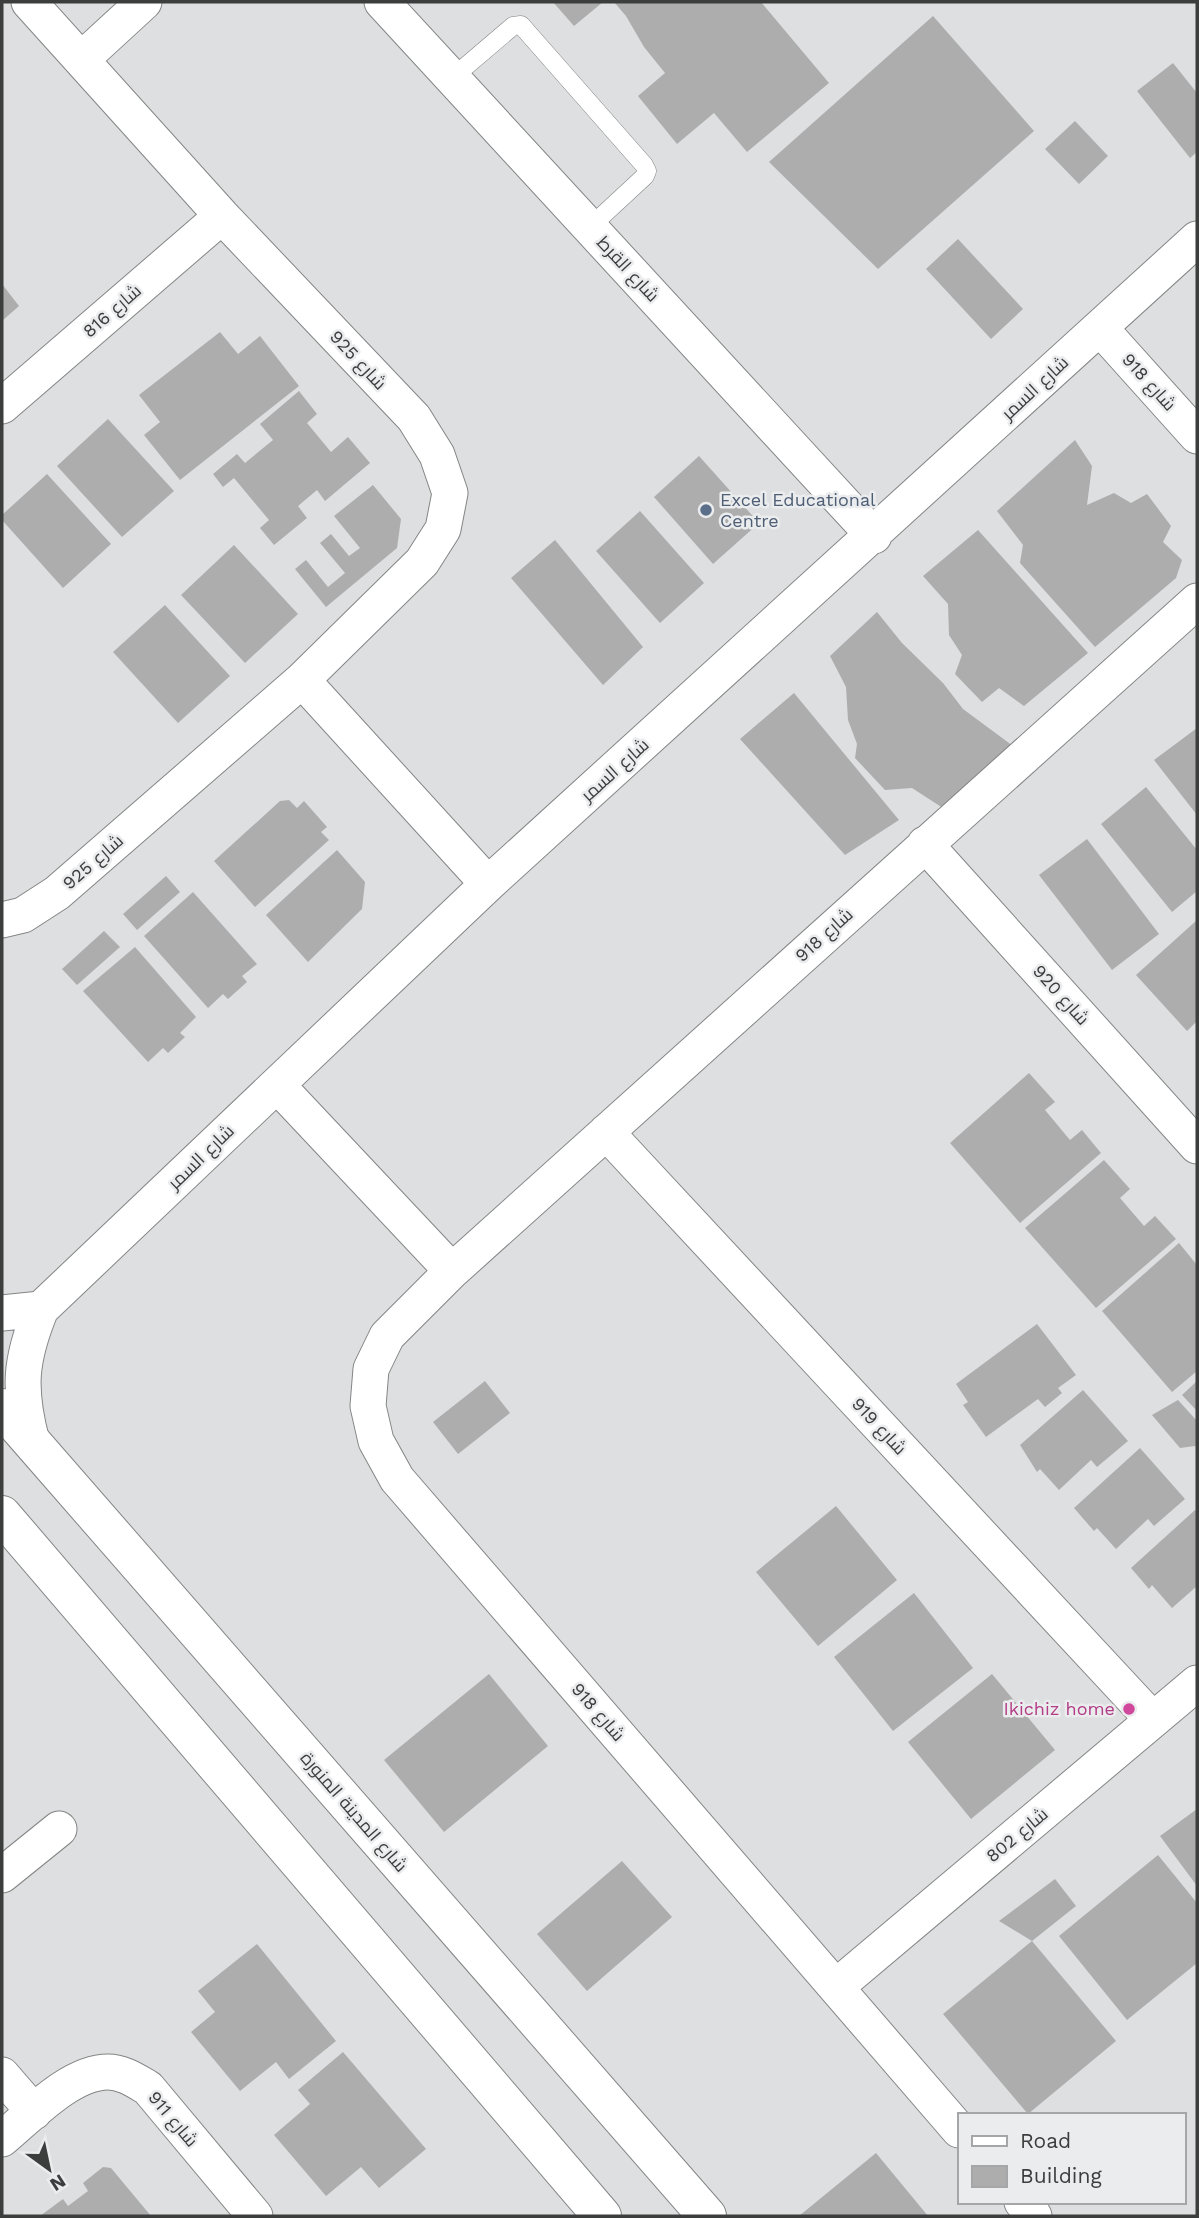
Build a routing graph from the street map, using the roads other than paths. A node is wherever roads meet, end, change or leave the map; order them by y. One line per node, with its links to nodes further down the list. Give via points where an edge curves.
1 (29, 2): 4 (street, شارع 925)
2 (144, 2): 4 (street)
3 (382, 2): 5 (street, شارع القرط)
4 (82, 59): 6 (street, شارع 925)
5 (453, 78): 7 (street, شارع القرط); 7 (lane, via 513,26 521,25 647,171)
6 (222, 216): 10 (street, شارع 816); 14 (street, شارع 925, via 414,418 437,455 450,493 443,529 422,562)
7 (590, 228): 12 (street, شارع القرط)
8 (1197, 239): 9 (street, شارع السمر)
9 (1100, 328): 11 (street, شارع 918); 12 (street, شارع السمر)
10 (2, 406)
11 (1197, 436)
12 (874, 536): 16 (street, شارع السمر)
13 (1197, 601): 15 (street, شارع 918)
14 (302, 680): 16 (street); 17 (street, شارع 925, via 57,893 23,915)
15 (925, 844): 19 (street, شارع 918); 20 (street, شارع 920)
16 (488, 884): 18 (street, شارع السمر)
17 (2, 920)
18 (277, 1085): 21 (street); 22 (street, شارع السمر)
19 (606, 1132): 21 (street, شارع 918); 28 (street, شارع 919)
20 (1197, 1146)
21 (452, 1271): 31 (street, شارع 918, via 387,1336 371,1369 368,1406 376,1441 397,1479)
22 (41, 1309): 23 (street); 25 (street, شارع السمر, via 28,1340 22,1375 23,1409)
23 (2, 1313)
24 (2, 1408): 25 (street, شارع المدينة المنورة)
25 (32, 1442): 38 (street, شارع المدينة المنورة)
26 (2, 1516): 37 (street)
27 (1197, 1683): 28 (street, شارع 802)
28 (1153, 1720): 31 (street, شارع 802)
29 (59, 1829): 30 (street)
30 (2, 1875)
31 (836, 1987): 34 (street, شارع 918)
32 (2, 2075): 33 (street)
33 (34, 2112): 35 (street, شارع 911); 36 (street, شارع 911, via 79,2078 108,2072 127,2076 148,2088)
34 (958, 2129)
35 (2, 2139)
36 (255, 2216)
37 (602, 2216)
38 (707, 2216)

